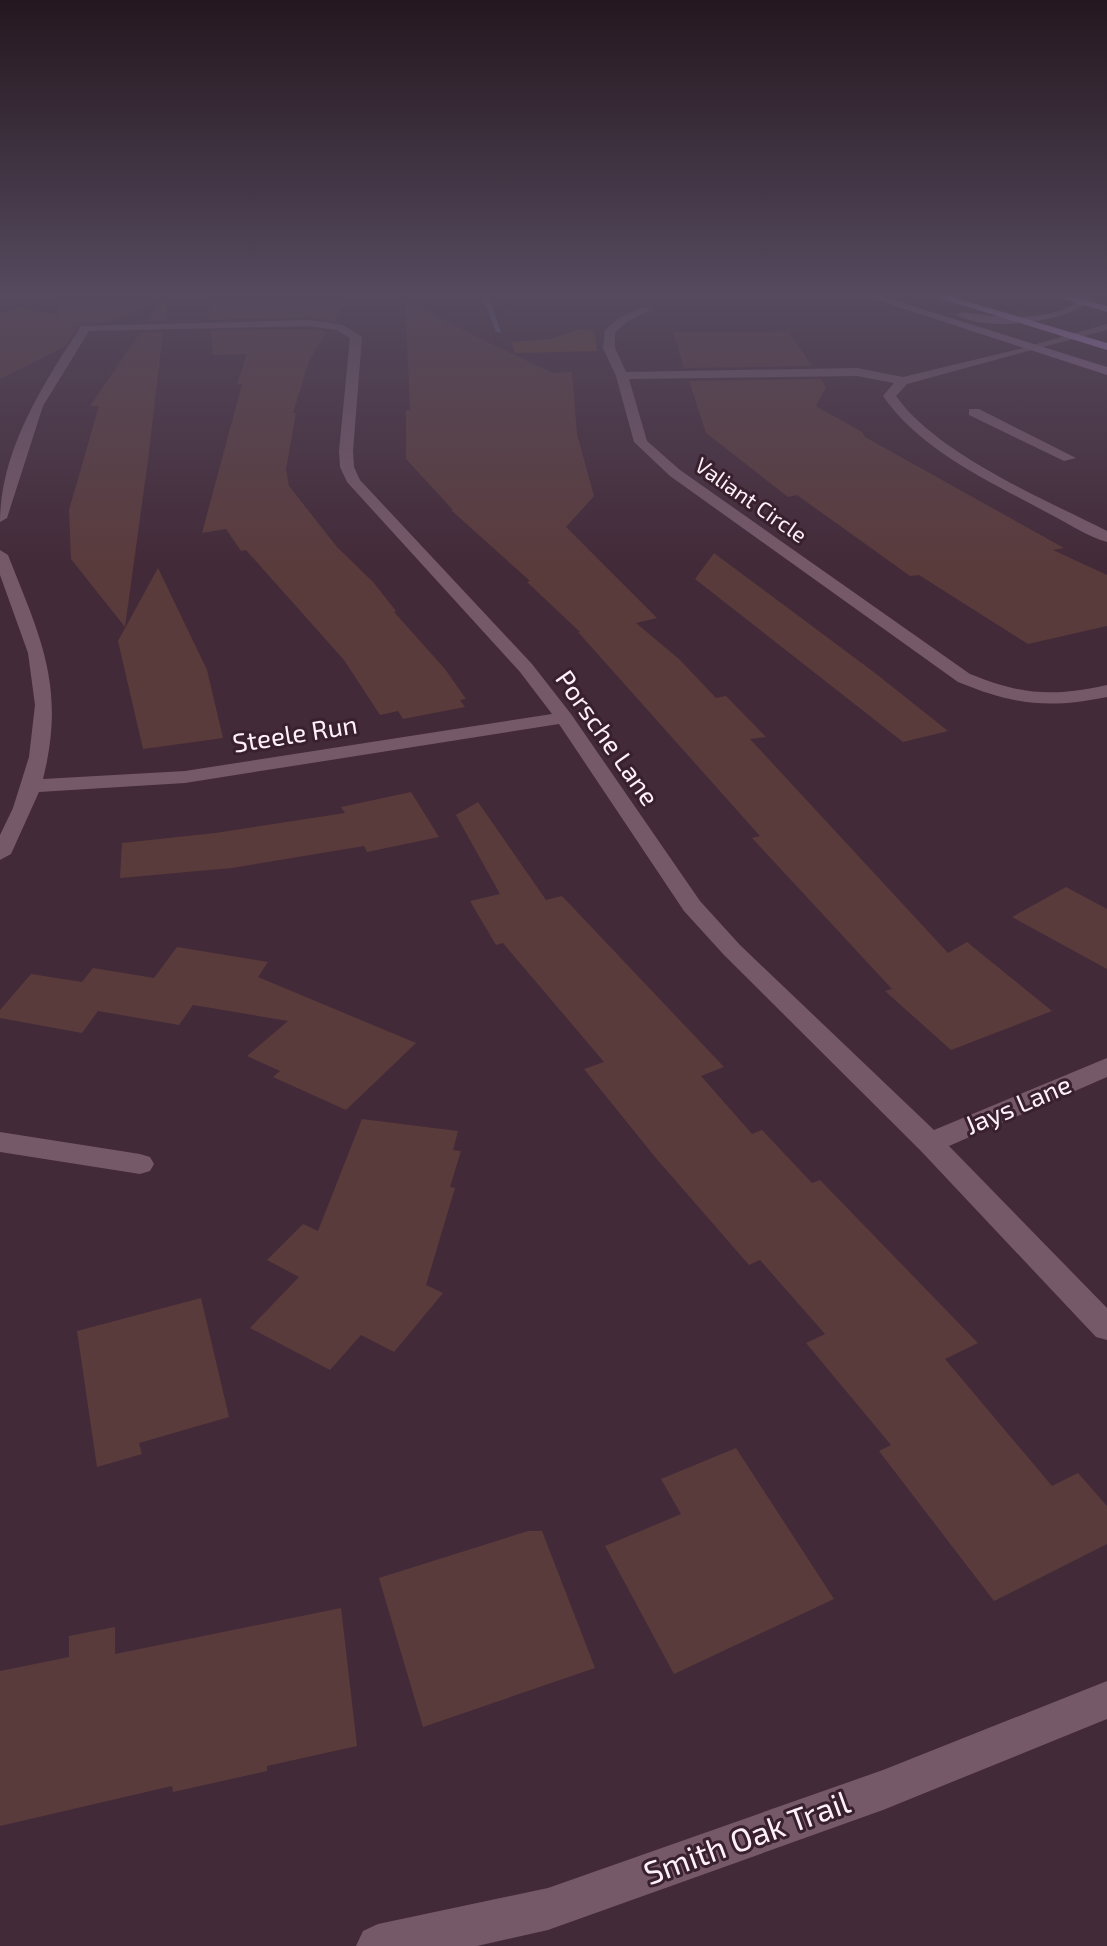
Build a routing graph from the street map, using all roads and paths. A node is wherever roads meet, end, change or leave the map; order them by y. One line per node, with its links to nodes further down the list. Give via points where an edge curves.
1 (50, 385): 7 (street, Porsche Lane, via 16,448)
2 (352, 385): 11 (street, Porsche Lane, via 347,459 354,482 526,668)
3 (625, 385): 10 (street, Valiant Circle, via 641,442 675,473 964,678 1011,698 1062,702)
4 (899, 385): 8 (street, via 889,396 905,419 980,468)
5 (974, 412): 6 (street)
6 (1069, 458)
7 (0, 518)
8 (1107, 537)
9 (0, 555): 12 (street, via 37,653 44,690)
10 (1107, 691)
11 (564, 718): 12 (street, Steele Run, via 185,777); 16 (street, Porsche Lane, via 692,906)
12 (33, 786): 13 (street)
13 (0, 854)
14 (1107, 1067): 16 (street, Jays Lane)
15 (0, 1142): 17 (street)
16 (930, 1143): 18 (street, Porsche Lane)
17 (140, 1164)
18 (1107, 1328)
19 (1107, 1700): 20 (street, Smith Oak Trail, via 883,1790 548,1909)
20 (378, 1946)

